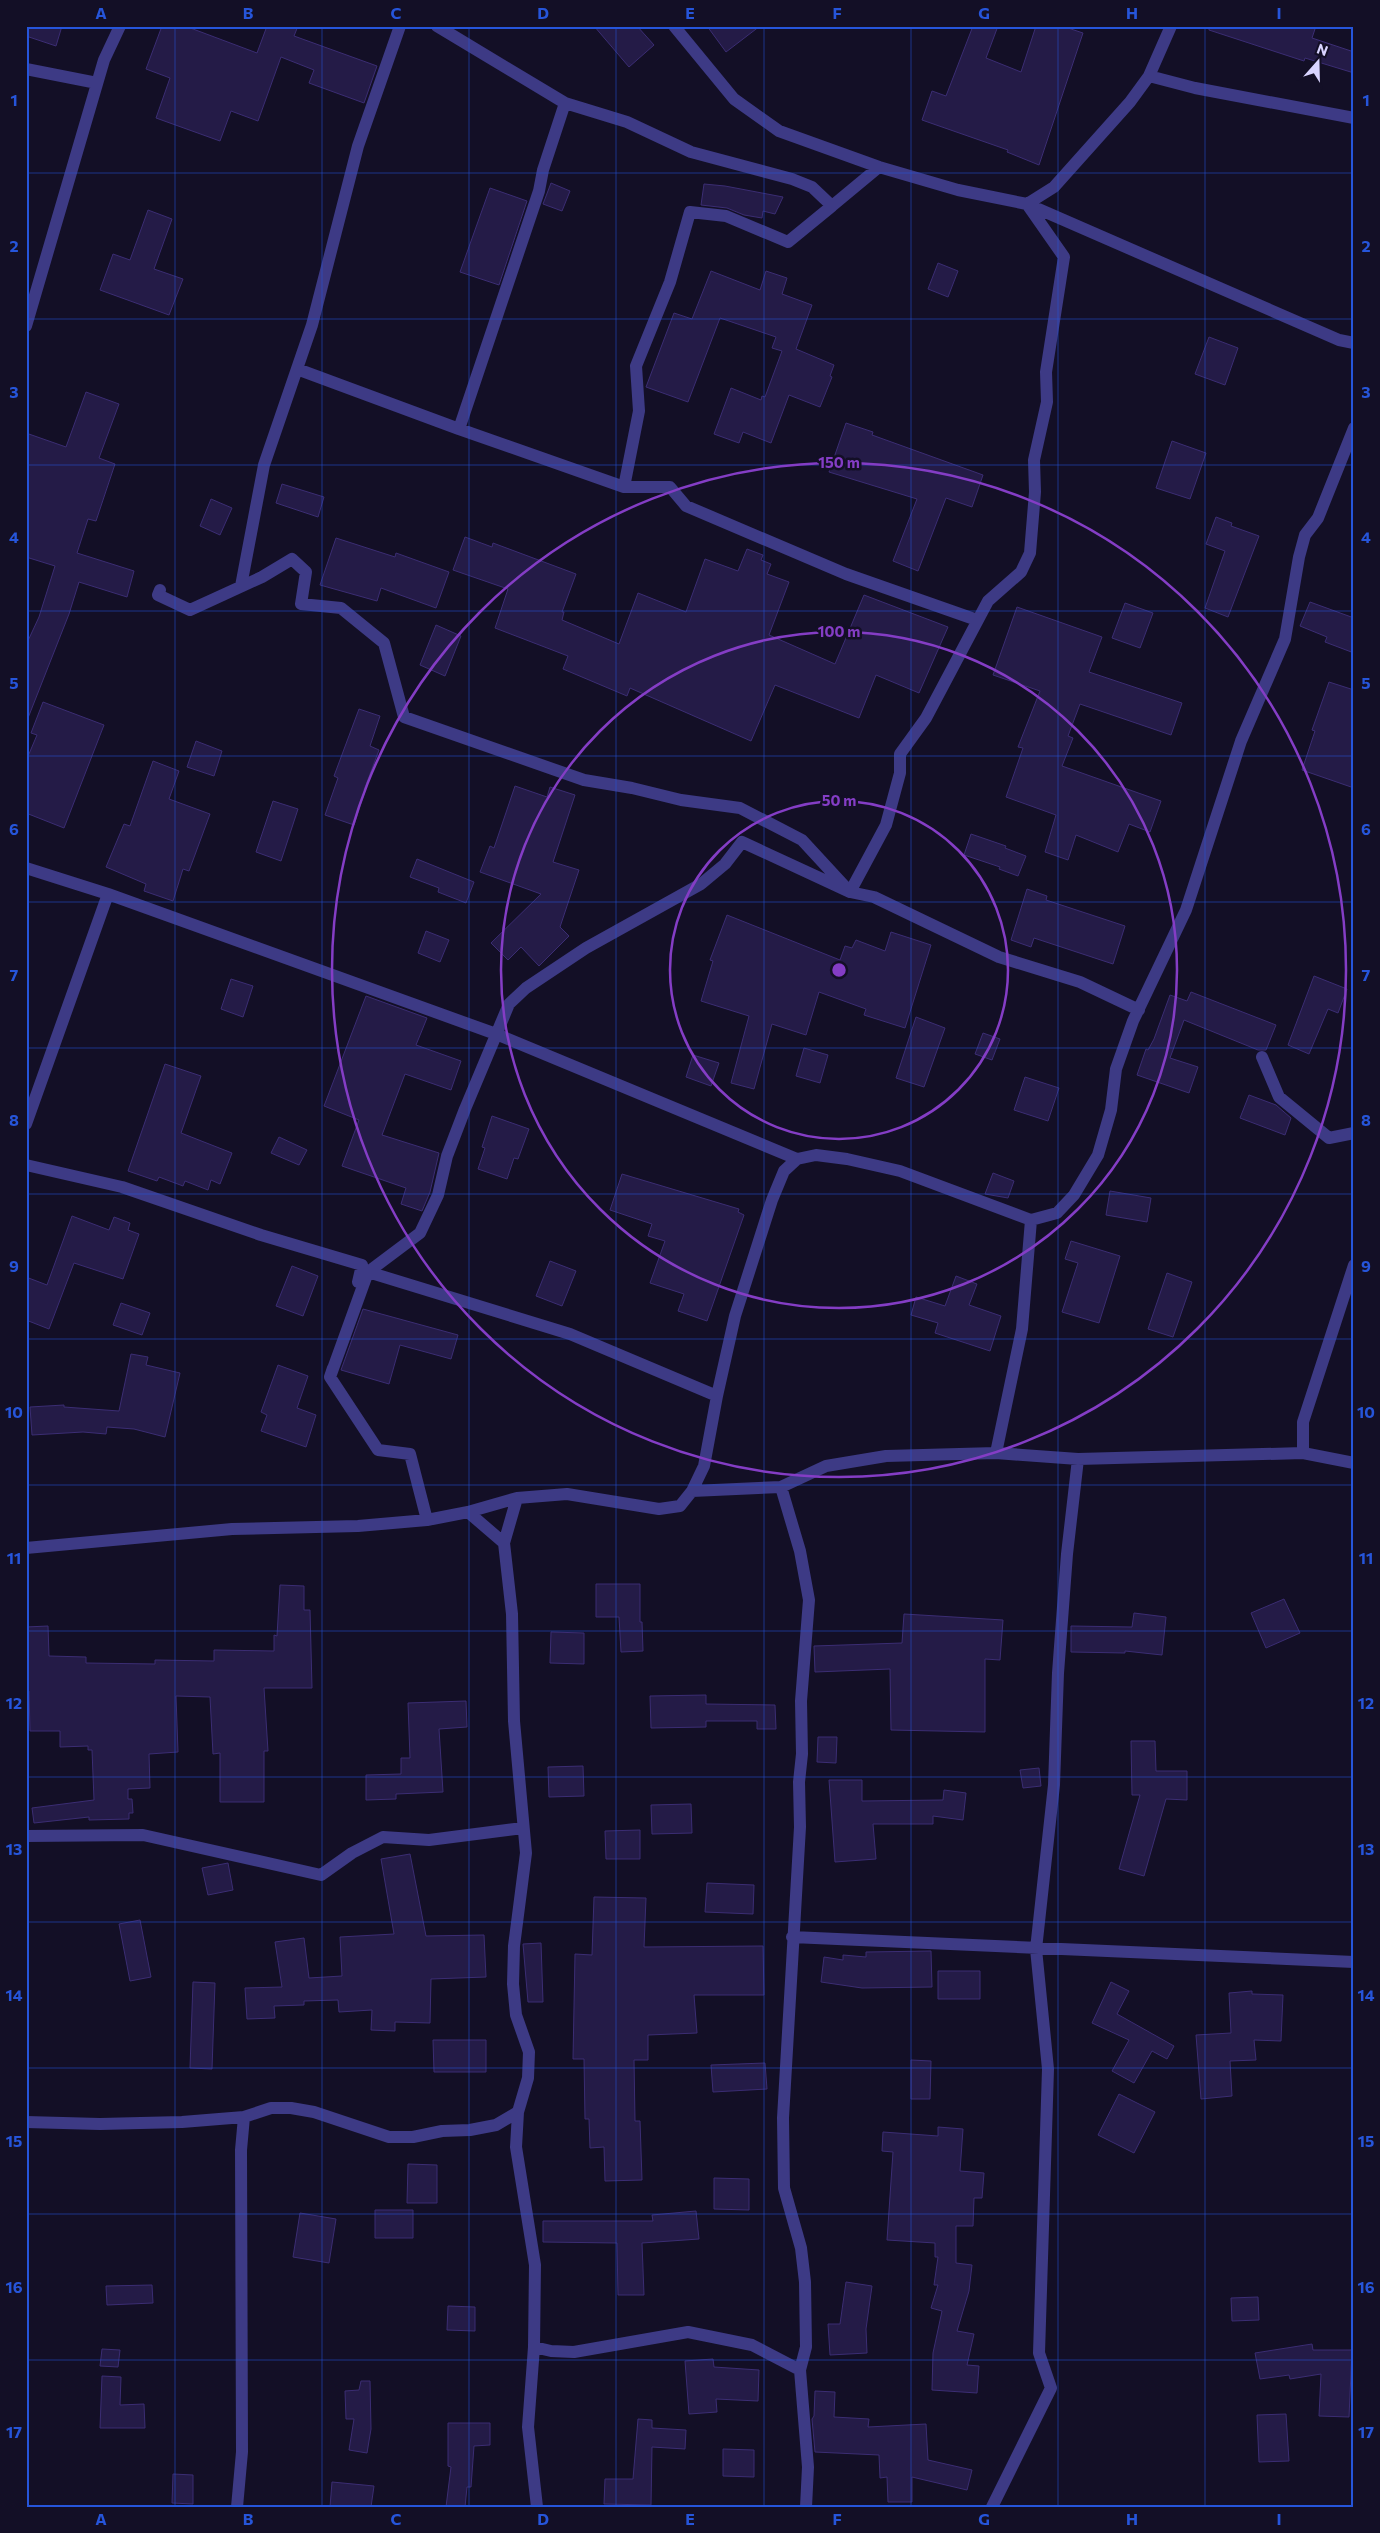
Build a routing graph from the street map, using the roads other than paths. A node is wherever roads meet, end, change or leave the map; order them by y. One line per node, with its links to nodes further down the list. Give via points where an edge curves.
1 (120, 26): 8 (street, via 104,60)
2 (400, 26): 16 (street, via 358,146 312,325)
3 (437, 26): 9 (street)
4 (674, 26): 11 (street, via 734,99 778,131)
5 (1170, 26): 7 (street)
6 (26, 69): 8 (street)
7 (1149, 76): 10 (street, via 1195,88); 12 (street, via 1054,187)
8 (98, 83): 14 (street)
9 (565, 103): 13 (street, via 627,122 691,152 812,187); 18 (street)
10 (1354, 118)
11 (879, 167): 12 (street, via 958,190); 13 (street)
12 (1027, 204): 15 (street, via 1339,340); 22 (street, via 1064,257 1046,372 1047,402 1034,460 1030,553 1021,572 988,601)
13 (832, 206): 19 (street, via 788,242 726,216 690,212 670,282 636,366 639,411)
14 (26, 326)
15 (1354, 343)
16 (297, 369): 18 (street); 20 (street, via 264,465)
17 (1354, 428): 26 (street, via 1318,518 1305,535 1285,640 1241,741 1186,910)
18 (459, 429): 19 (street)
19 (624, 487): 22 (street, via 670,487 686,506 846,574)
20 (241, 586): 21 (street, via 190,610 158,595); 24 (street, via 292,558 306,572 301,604 341,608 384,644 404,716 584,780 681,800 740,808 802,840)
21 (160, 590)
22 (977, 620): 24 (street, via 926,718 900,754 900,773 886,825)
23 (26, 868): 25 (street)
24 (850, 892): 26 (street, via 874,897 998,957 1080,982); 27 (street, via 742,842 725,864 701,884 586,948 526,988 509,1004)
25 (108, 894): 27 (street); 29 (street)
26 (1138, 1010): 33 (street, via 1116,1069 1111,1110 1098,1156 1074,1195 1057,1213)
27 (496, 1034): 31 (street); 35 (street, via 447,1156 438,1195 420,1233)
28 (1262, 1057): 30 (street, via 1279,1097 1329,1138)
29 (26, 1124)
30 (1354, 1134)
31 (797, 1159): 33 (street, via 816,1155 900,1171); 37 (street, via 784,1171 772,1200 735,1316)
32 (26, 1165): 36 (street, via 122,1187 362,1266)
33 (1031, 1220): 39 (street, via 1022,1329)
34 (1354, 1265): 38 (street, via 1303,1422)
35 (368, 1272): 36 (street); 37 (street, via 570,1334)
36 (330, 1377): 46 (street, via 378,1450 410,1454)
37 (717, 1396): 43 (street, via 704,1466)
38 (1303, 1452): 40 (street); 41 (street)
39 (996, 1453): 40 (street); 42 (street, via 886,1456 826,1466)
40 (1078, 1459): 52 (street, via 1058,1673 1054,1785)
41 (1354, 1464)
42 (781, 1487): 43 (street); 51 (street, via 800,1551 809,1600 800,1701 800,1827)
43 (692, 1491): 44 (street, via 680,1506 659,1509 566,1494)
44 (516, 1498): 45 (street); 47 (street)
45 (468, 1512): 46 (street); 47 (street)
46 (427, 1520): 48 (street, via 358,1526 232,1529)
47 (504, 1543): 49 (street, via 512,1614 514,1721)
48 (26, 1548)
49 (522, 1828): 50 (street, via 430,1840 383,1837 352,1853 321,1875 143,1835); 54 (street, via 526,1853 514,1946 513,1984 516,2015 529,2052 528,2078)
50 (26, 1836)
51 (792, 1937): 52 (street); 58 (street, via 783,2118 784,2188 801,2248 805,2282 806,2347)
52 (1036, 1949): 53 (street); 62 (street, via 1048,2069 1039,2353 1051,2388)
53 (1354, 1962)
54 (518, 2112): 55 (street, via 496,2125 413,2137 389,2137 314,2112 291,2108 271,2108); 57 (street, via 516,2147 534,2265)
55 (244, 2117): 56 (street, via 100,2124); 59 (street, via 240,2150 242,2452)
56 (26, 2122)
57 (534, 2346): 58 (street, via 574,2352 688,2332 752,2345); 60 (street, via 528,2426)
58 (800, 2370): 61 (street, via 808,2467)
59 (237, 2507)
60 (537, 2507)
61 (806, 2507)
62 (992, 2507)

